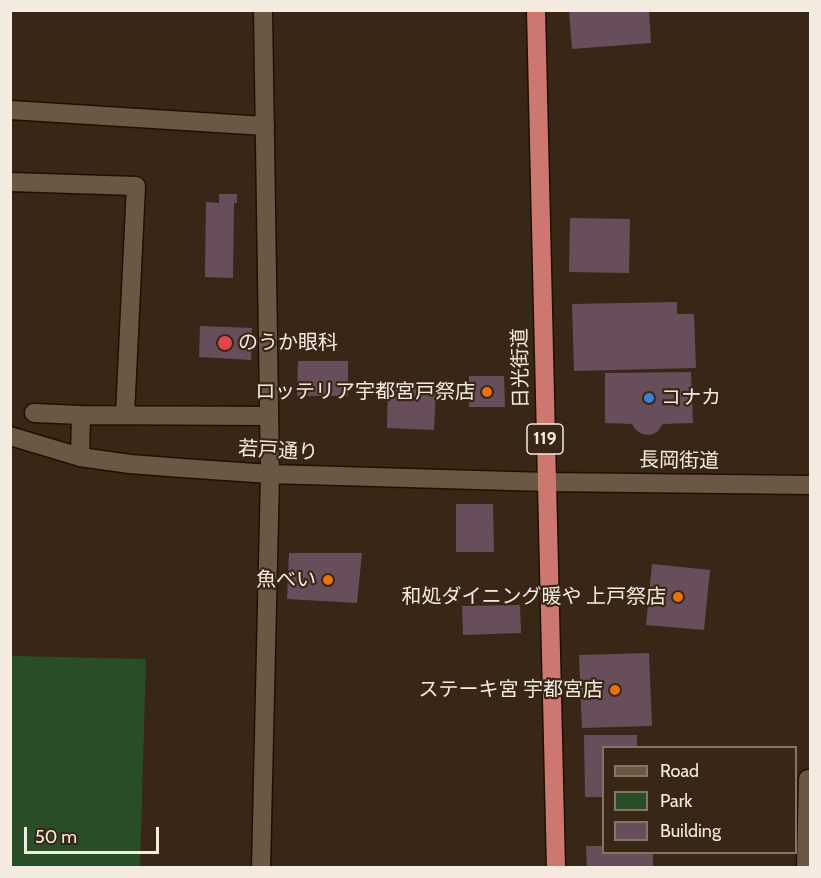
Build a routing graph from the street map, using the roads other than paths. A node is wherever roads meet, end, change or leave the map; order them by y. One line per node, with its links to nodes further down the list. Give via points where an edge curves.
1 (263, 10): 4 (street)
2 (536, 10): 13 (highway, 日光街道 / 119)
3 (10, 110): 4 (street)
4 (265, 126): 9 (street)
5 (10, 182): 8 (street, via 136,186)
6 (34, 412): 7 (street)
7 (81, 414): 8 (street); 11 (street)
8 (125, 415): 9 (street)
9 (269, 416): 12 (street)
10 (10, 436): 11 (street, 若戸通り)
11 (80, 456): 12 (street, 若戸通り, via 130,464)
12 (270, 474): 13 (street, 若戸通り); 16 (street)
13 (546, 482): 14 (street, 長岡街道); 17 (highway, 日光街道 / 119)
14 (810, 485)
15 (810, 780): 18 (street, via 807,779)
16 (261, 867)
17 (556, 867)
18 (806, 867)

